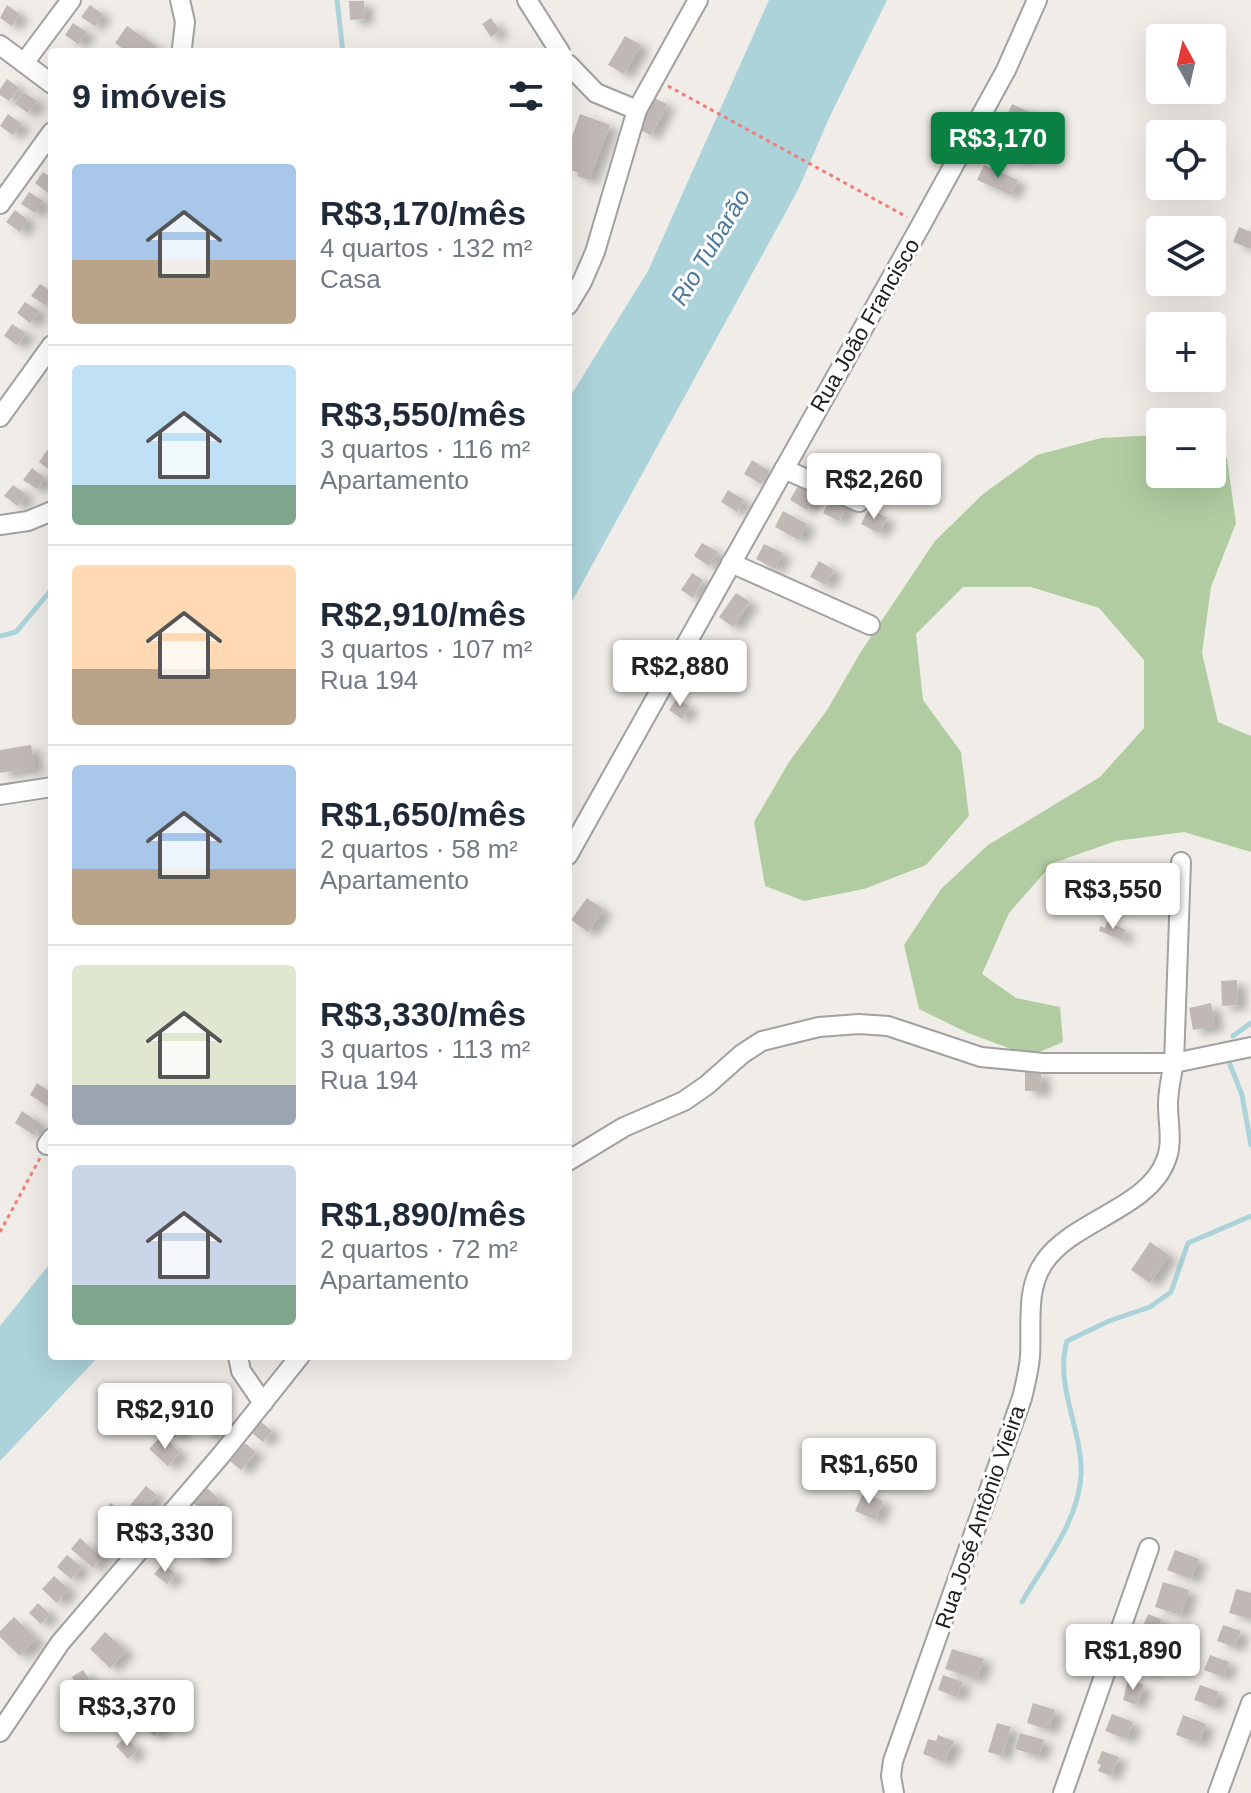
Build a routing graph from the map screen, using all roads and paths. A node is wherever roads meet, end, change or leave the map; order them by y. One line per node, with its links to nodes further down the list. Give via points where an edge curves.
1 (71, 0): 9 (street)
2 (180, 0): 7 (street, via 185,22)
3 (527, 0): 8 (street)
4 (698, 0): 11 (street)
5 (1037, 0): 16 (street, Rua João Francisco, via 1006,70)
6 (0, 45): 9 (street)
7 (182, 48)
8 (557, 48)
9 (24, 63): 12 (street)
10 (572, 68): 13 (street, via 596,93)
11 (655, 79): 13 (street); 16 (path)
12 (48, 81)
13 (637, 110): 17 (street, via 595,252)
14 (48, 138): 15 (street)
15 (0, 204)
16 (921, 225): 20 (street, Rua João Francisco)
17 (572, 298)
18 (48, 351): 19 (street)
19 (0, 417)
20 (784, 469): 21 (street); 24 (street, Rua João Francisco)
21 (859, 502)
22 (48, 513): 23 (street)
23 (0, 525)
24 (731, 563): 25 (street); 28 (street, Rua João Francisco)
25 (870, 625)
26 (48, 788): 27 (street)
27 (0, 795)
28 (572, 848)
29 (1181, 862): 31 (street, Rua José Antônio Vieira)
30 (1251, 1047): 31 (street)
31 (1174, 1063): 33 (street, via 1007,1060 958,1051 888,1026 819,1027 762,1041 684,1101 624,1127); 41 (street, Rua José Antônio Vieira, via 1168,1094 1169,1153 1161,1170 1132,1199 1058,1247 1034,1282 1022,1398 893,1761)
32 (48, 1146): 34 (path)
33 (572, 1159)
34 (0, 1232)
35 (239, 1360): 37 (street)
36 (297, 1360): 37 (street)
37 (263, 1403): 40 (street, via 60,1643)
38 (1149, 1548): 42 (street)
39 (1251, 1703): 43 (street)
40 (0, 1732)
41 (892, 1790)
42 (1063, 1793)
43 (1218, 1793)

